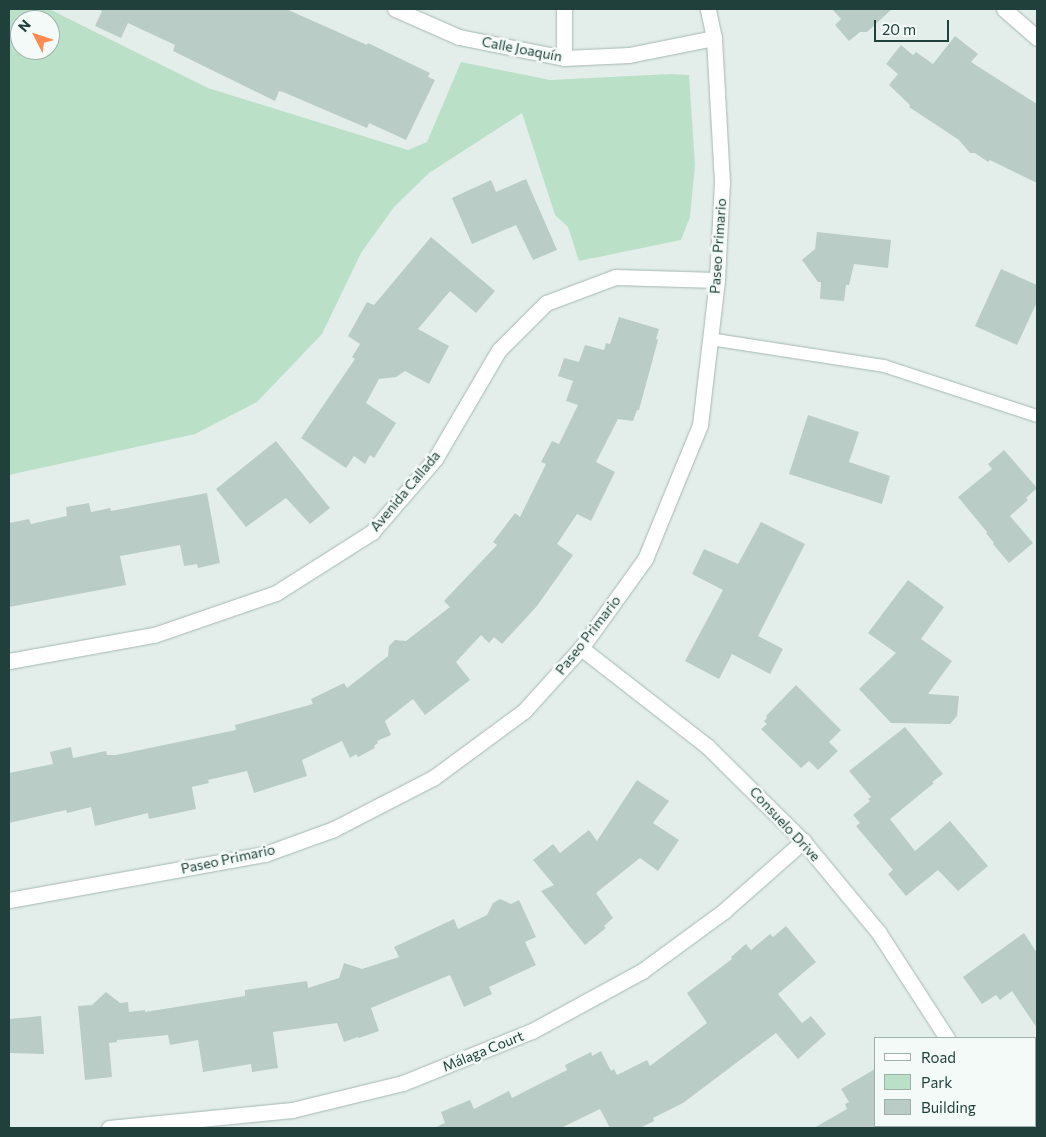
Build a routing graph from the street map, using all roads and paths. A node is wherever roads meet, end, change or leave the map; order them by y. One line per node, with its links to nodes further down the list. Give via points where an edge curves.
1 (396, 9): 7 (street, Calle Joaquín, via 459,37)
2 (564, 9): 7 (street)
3 (708, 9): 5 (street, Paseo Primario)
4 (1004, 9): 6 (street)
5 (714, 38): 7 (street, Calle Joaquín, via 629,55); 8 (street, Paseo Primario, via 722,182)
6 (1037, 38)
7 (564, 58)
8 (716, 280): 9 (street, Paseo Primario); 12 (street, Avenida Callada, via 615,277 546,302 499,350 435,458 372,532 276,594 154,635)
9 (710, 339): 10 (lane, via 884,366); 11 (street, Paseo Primario, via 700,425 646,559)
10 (1037, 416)
11 (581, 648): 13 (street, Consuelo Drive, via 706,746); 14 (street, Paseo Primario, via 524,711 441,772 334,828 265,854)
12 (9, 661)
13 (803, 841): 15 (street, Consuelo Drive, via 879,933); 16 (street, Málaga Court, via 724,911 642,970 532,1031 403,1083 292,1110)
14 (9, 900)
15 (947, 1037)
16 (109, 1128)

